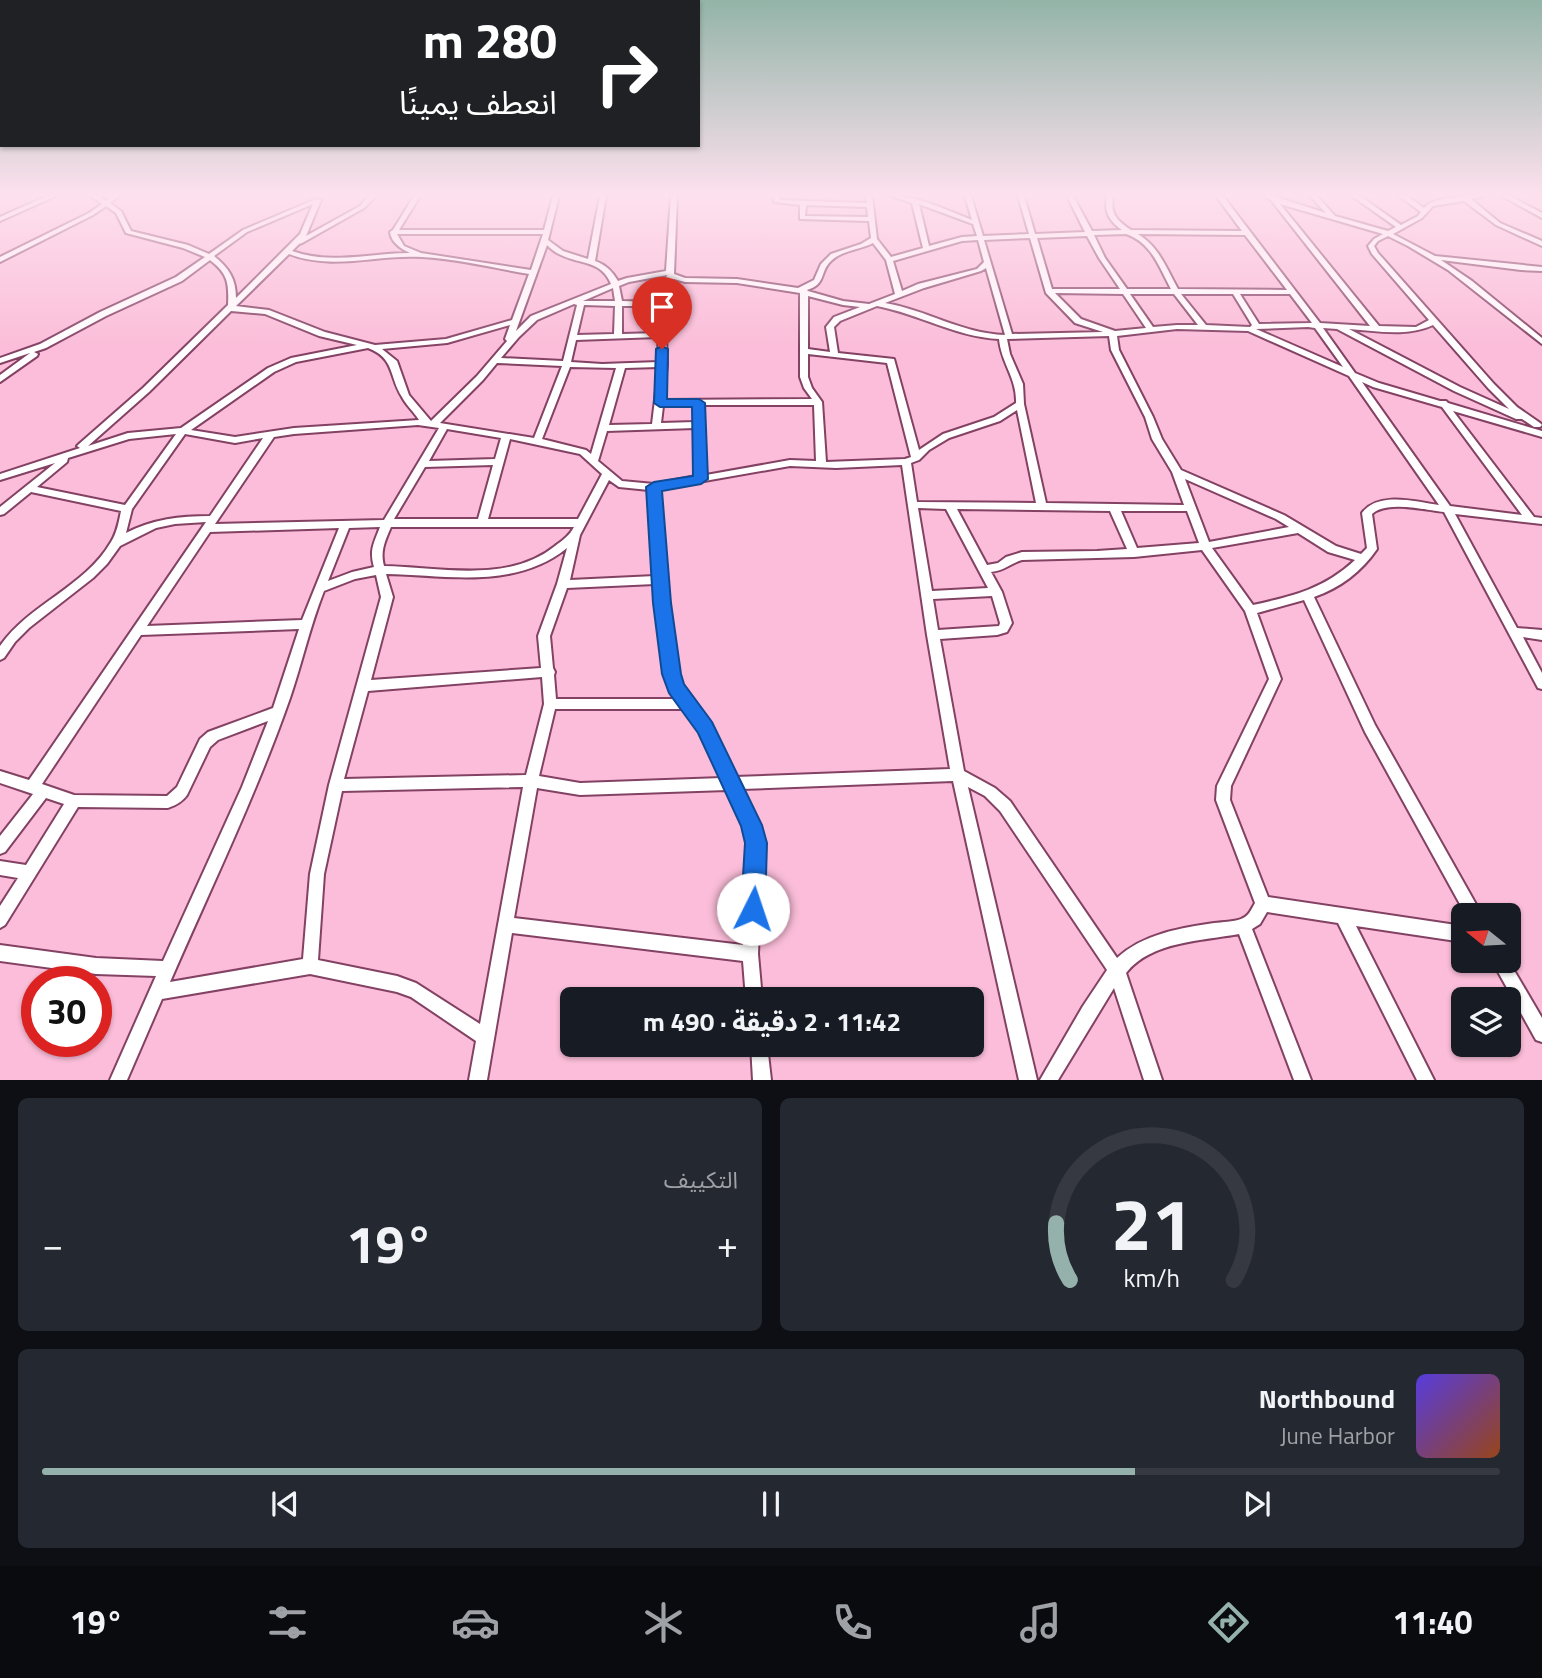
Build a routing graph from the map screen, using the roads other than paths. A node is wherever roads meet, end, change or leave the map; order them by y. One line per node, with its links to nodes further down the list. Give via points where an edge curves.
1 (27, 246): 27 (street)
2 (189, 246): 26 (street)
3 (226, 246): 26 (street)
4 (291, 246): 23 (street)
5 (294, 246): 23 (street)
6 (402, 246): 24 (street)
7 (542, 246): 32 (street)
8 (555, 246): 29 (street, via 564,257)
9 (594, 246): 29 (street)
10 (671, 246): 33 (street)
11 (860, 246): 35 (street, via 833,256 824,265 820,280)
12 (879, 246): 28 (street)
13 (932, 246): 22 (street)
14 (983, 246): 30 (street)
15 (1037, 246): 36 (street)
16 (1096, 246): 37 (street)
17 (1149, 246): 38 (street)
18 (1257, 246): 40 (street)
19 (1310, 246): 56 (street)
20 (1373, 246): 49 (street)
21 (1413, 246): 25 (street)
22 (926, 248): 28 (street)
23 (289, 249): 24 (street, via 298,256 318,259); 47 (street)
24 (420, 255): 32 (street)
25 (1434, 257): 31 (street); 63 (street)
26 (211, 258): 47 (street, via 228,274); 62 (street, via 179,279)
27 (0, 260)
28 (889, 260): 41 (street)
29 (591, 261): 34 (street, via 610,272)
30 (987, 263): 41 (street); 60 (street)
31 (1542, 268)
32 (533, 272): 48 (street)
33 (670, 274): 34 (street); 35 (street, via 685,280 737,281); 44 (street)
34 (616, 285): 42 (street); 46 (street)
35 (800, 291): 45 (street, via 843,303); 66 (street)
36 (1049, 291): 37 (street); 57 (street, via 1079,321)
37 (1124, 291): 38 (street); 53 (street)
38 (1175, 291): 39 (street); 50 (street)
39 (1234, 292): 40 (street); 51 (street)
40 (1292, 292): 52 (street)
41 (900, 294): 45 (street)
42 (571, 303): 43 (street); 65 (street, via 534,318)
43 (581, 304): 46 (street); 61 (street)
44 (661, 304): 46 (street); 58 (street)
45 (873, 305): 60 (street, via 903,308 961,333); 67 (street, via 832,323)
46 (620, 306): 59 (street)
47 (231, 307): 64 (street, via 274,314 322,334); 90 (street, via 117,418)
48 (516, 321): 64 (street, via 447,341); 65 (street)
49 (1434, 321): 56 (street, via 1418,329); 85 (street, via 1491,386)
50 (1203, 327): 53 (street); 54 (street)
51 (1257, 327): 52 (street); 54 (street)
52 (1318, 327): 55 (street); 73 (street)
53 (1150, 328): 57 (street)
54 (1237, 328): 73 (street, via 1264,333)
55 (1340, 328): 56 (street); 85 (street)
56 (1377, 329)
57 (1113, 333): 60 (street); 97 (street, via 1115,350)
58 (661, 335): 59 (street); 71 (street)
59 (618, 336): 61 (street)
60 (1006, 336): 79 (street, via 1004,352 1021,385)
61 (572, 338): 70 (street)
62 (50, 342): 69 (street); 74 (street)
63 (1542, 342)
64 (373, 346): 80 (street, via 393,360 405,396); 86 (street, via 282,364)
65 (506, 348): 68 (street)
66 (803, 351): 67 (street); 75 (street, via 805,383)
67 (834, 354): 92 (street, via 891,361)
68 (495, 360): 70 (street); 80 (street)
69 (0, 361)
70 (567, 363): 72 (street); 89 (street)
71 (663, 364): 72 (street); 76 (street)
72 (621, 366): 84 (street)
73 (1354, 377): 78 (street); 110 (street)
74 (0, 379)
75 (818, 402): 77 (street); 94 (street)
76 (660, 403): 77 (street); 83 (street)
77 (699, 403): 81 (street)
78 (1443, 403): 85 (street); 112 (street)
79 (1020, 404): 92 (street, via 997,419 946,436); 106 (street)
80 (431, 423): 82 (street); 87 (street)
81 (698, 425): 83 (street); 100 (street)
82 (445, 426): 88 (street); 95 (street)
83 (656, 426): 84 (street)
84 (603, 428): 91 (street)
85 (1540, 429)
86 (183, 431): 87 (street, via 235,440); 90 (street, via 128,436); 109 (street)
87 (271, 434): 113 (street)
88 (506, 437): 89 (street); 93 (street)
89 (537, 441): 91 (street, via 583,452)
90 (73, 453): 96 (street); 103 (street)
91 (594, 460): 98 (street)
92 (911, 460): 94 (street); 104 (street)
93 (499, 462): 95 (street); 115 (street)
94 (821, 463): 100 (street, via 790,463)
95 (422, 464): 114 (street)
96 (33, 467): 99 (street); 101 (street)
97 (1177, 472): 108 (street); 118 (street)
98 (607, 476): 102 (street, via 619,484); 116 (street)
99 (0, 477)
100 (701, 479): 102 (street)
101 (0, 485)
102 (654, 487): 126 (street)
103 (28, 488): 109 (street); 111 (street)
104 (913, 505): 105 (street); 130 (street)
105 (950, 506): 106 (street); 124 (street)
106 (1042, 506): 107 (street)
107 (1114, 507): 108 (street); 122 (street)
108 (1190, 508): 121 (street)
109 (127, 509): 120 (street)
110 (1447, 509): 112 (street); 123 (street, via 1395,503 1372,507 1367,513 1372,549); 135 (street)
111 (0, 512)
112 (1536, 520)
113 (212, 523): 117 (street); 120 (street, via 152,523); 134 (street)
114 (387, 523): 115 (street); 117 (street); 125 (street, via 376,556)
115 (482, 523): 116 (street)
116 (580, 523): 119 (street)
117 (345, 525): 128 (street)
118 (1298, 529): 121 (street); 123 (street, via 1332,549)
119 (575, 535): 125 (street, via 545,560 510,573); 127 (street)
120 (117, 543): 138 (street, via 106,558 17,632)
121 (1205, 546): 122 (street); 132 (street)
122 (1134, 553): 124 (street, via 1022,556)
123 (1364, 559): 131 (street, via 1336,584)
124 (984, 569): 129 (street)
125 (382, 570): 128 (street); 141 (street, via 387,597)
126 (660, 580): 127 (street); 143 (street, via 671,674)
127 (563, 583): 139 (street, via 544,636)
128 (322, 588): 133 (street)
129 (996, 592): 130 (street); 136 (street, via 1006,623 1003,629)
130 (927, 596): 136 (street)
131 (1308, 596): 132 (street); 155 (street, via 1370,728)
132 (1250, 610): 156 (street, via 1275,680 1230,770 1223,800)
133 (306, 624): 134 (street); 144 (street)
134 (137, 631): 150 (street)
135 (1514, 632): 137 (street); 140 (street)
136 (933, 635): 145 (street)
137 (1542, 635)
138 (0, 654)
139 (549, 672): 141 (street); 142 (street)
140 (1542, 684)
141 (364, 687): 149 (street)
142 (550, 704): 143 (street); 147 (street)
143 (686, 704): 148 (street, via 705,727)
144 (278, 712): 151 (street, via 213,736 177,797 168,802); 165 (street)
145 (958, 775): 148 (street); 166 (street, via 1005,806); 176 (street)
146 (0, 777): 150 (street)
147 (531, 781): 148 (street, via 580,789); 149 (street); 159 (street)
148 (732, 782): 163 (street, via 756,843)
149 (336, 785): 164 (street, via 317,874)
150 (38, 789): 151 (street); 152 (street)
151 (74, 801): 154 (street)
152 (0, 847)
153 (0, 868): 154 (street)
154 (29, 873): 158 (street)
155 (1467, 903)
156 (1263, 904): 157 (street); 160 (street, via 1255,919)
157 (1342, 915): 161 (street); 180 (street)
158 (0, 920)
159 (506, 925): 163 (street); 171 (street)
160 (1243, 926): 166 (street, via 1151,945 1131,955); 179 (street)
161 (1451, 932)
162 (0, 953): 165 (street, via 96,966)
163 (750, 954): 168 (street)
164 (310, 966): 169 (street); 171 (street, via 416,991)
165 (168, 969): 169 (street)
166 (1117, 971): 177 (street); 178 (street)
167 (1507, 973): 170 (street)
168 (753, 987)
169 (158, 992): 173 (street)
170 (1542, 1034)
171 (486, 1038): 174 (street)
172 (760, 1057): 175 (street)
173 (118, 1080)
174 (478, 1080)
175 (762, 1080)
176 (1028, 1080)
177 (1048, 1080)
178 (1153, 1080)
179 (1303, 1080)
180 (1426, 1080)

